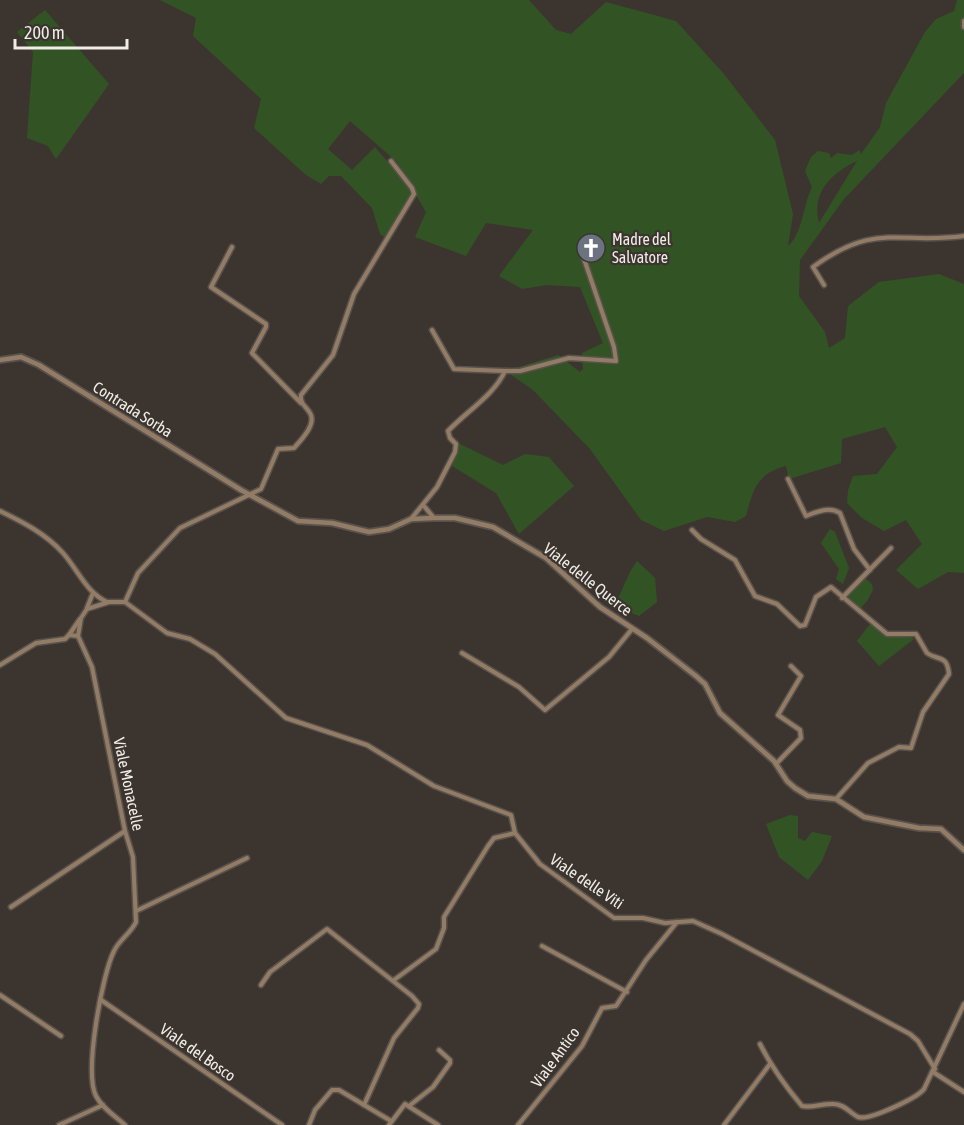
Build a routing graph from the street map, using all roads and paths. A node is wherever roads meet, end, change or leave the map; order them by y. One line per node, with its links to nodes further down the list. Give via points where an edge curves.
1 (964, 21): 2 (street)
2 (964, 27)
3 (391, 160): 11 (street, via 414,194 354,294 333,355 301,395)
4 (964, 236): 7 (street, via 880,236 855,242 813,267)
5 (232, 247): 11 (street, via 210,287 266,324 252,353)
6 (583, 256): 10 (street, via 614,347 615,361 568,358 520,371)
7 (824, 285)
8 (432, 330): 10 (street, via 454,369)
9 (0, 360): 13 (street, Contrada Sorba, via 21,357 39,365)
10 (505, 371): 14 (street, via 493,391 448,431 456,444 455,452)
11 (302, 403): 13 (street, via 311,414 310,425 294,448 278,448 261,489)
12 (788, 479): 20 (street, via 806,516 815,511 840,513 854,549)
13 (249, 495): 17 (street, Viale delle Querce, via 298,521 332,523 369,532 389,529); 24 (street, via 180,528 138,573)
14 (424, 506): 16 (street); 17 (street)
15 (0, 511): 21 (street, via 29,525 57,547)
16 (434, 518): 17 (street, Viale delle Querce); 27 (street, Viale delle Querce, via 455,518 493,527 546,558 600,607)
17 (411, 519)
18 (692, 530): 22 (street, via 735,560 755,596 777,604 800,626 805,625 816,597 831,587)
19 (891, 548): 20 (street)
20 (870, 570): 22 (street)
21 (93, 594): 23 (street); 25 (street)
22 (842, 598): 34 (street, via 887,634 916,634 929,656 942,658 949,675 923,712 911,748 899,747 868,762)
23 (109, 602): 24 (street); 25 (street)
24 (124, 602): 36 (street, Viale delle Viti, via 167,633 190,639 215,654 286,718 366,744 434,786 507,812)
25 (87, 609): 26 (street)
26 (81, 618): 28 (street); 29 (street)
27 (632, 629): 30 (street, Viale delle Querce, via 609,657 545,710 519,687); 33 (street, Viale delle Querce, via 705,684 720,714)
28 (69, 635): 29 (street); 31 (street, via 36,643)
29 (78, 636): 35 (street, Viale Monacelle, via 92,667)
30 (462, 653)
31 (0, 665)
32 (792, 666): 33 (street, via 801,676 778,715 800,730 801,738)
33 (776, 764): 34 (street, Viale delle Querce, via 787,781 808,795)
34 (836, 799): 37 (street, Viale delle Querce, via 864,817 941,829)
35 (125, 831): 39 (street); 40 (street, Viale Monacelle, via 133,857)
36 (515, 833): 41 (street, Viale delle Viti, via 540,864 614,918); 43 (street, via 494,838 444,917 436,949)
37 (964, 850)
38 (247, 858): 40 (street)
39 (11, 907)
40 (136, 911): 47 (street, Viale Monacelle, via 135,925 110,959)
41 (677, 922): 45 (street, Viale Antico, via 646,960); 53 (street, Viale delle Viti, via 693,921 722,934 910,1034)
42 (542, 946): 45 (street)
43 (394, 980): 44 (street, via 327,929 270,972); 56 (street, via 419,1004 386,1053)
44 (261, 986)
45 (627, 992): 65 (street, Viale Antico, via 616,1006 602,1008 582,1046)
46 (0, 995): 49 (street)
47 (101, 1000): 55 (street, Viale Monacelle, via 90,1076); 62 (street, Viale del Bosco)
48 (964, 1004): 53 (street)
49 (61, 1036)
50 (760, 1044): 52 (street)
51 (439, 1050): 57 (street, via 450,1063 433,1087)
52 (770, 1064): 53 (street, via 802,1106 838,1104 866,1118 918,1098); 66 (street)
53 (934, 1070): 54 (street)
54 (964, 1092)
55 (103, 1105): 60 (street); 61 (street)
56 (364, 1105): 58 (street); 63 (street, via 332,1090 315,1110)
57 (409, 1106): 58 (street, via 403,1105); 59 (street)
58 (390, 1123)
59 (432, 1123): 64 (street)
60 (59, 1125)
61 (125, 1125)
62 (282, 1125)
63 (309, 1125)
64 (438, 1125)
65 (518, 1125)
66 (724, 1125)

